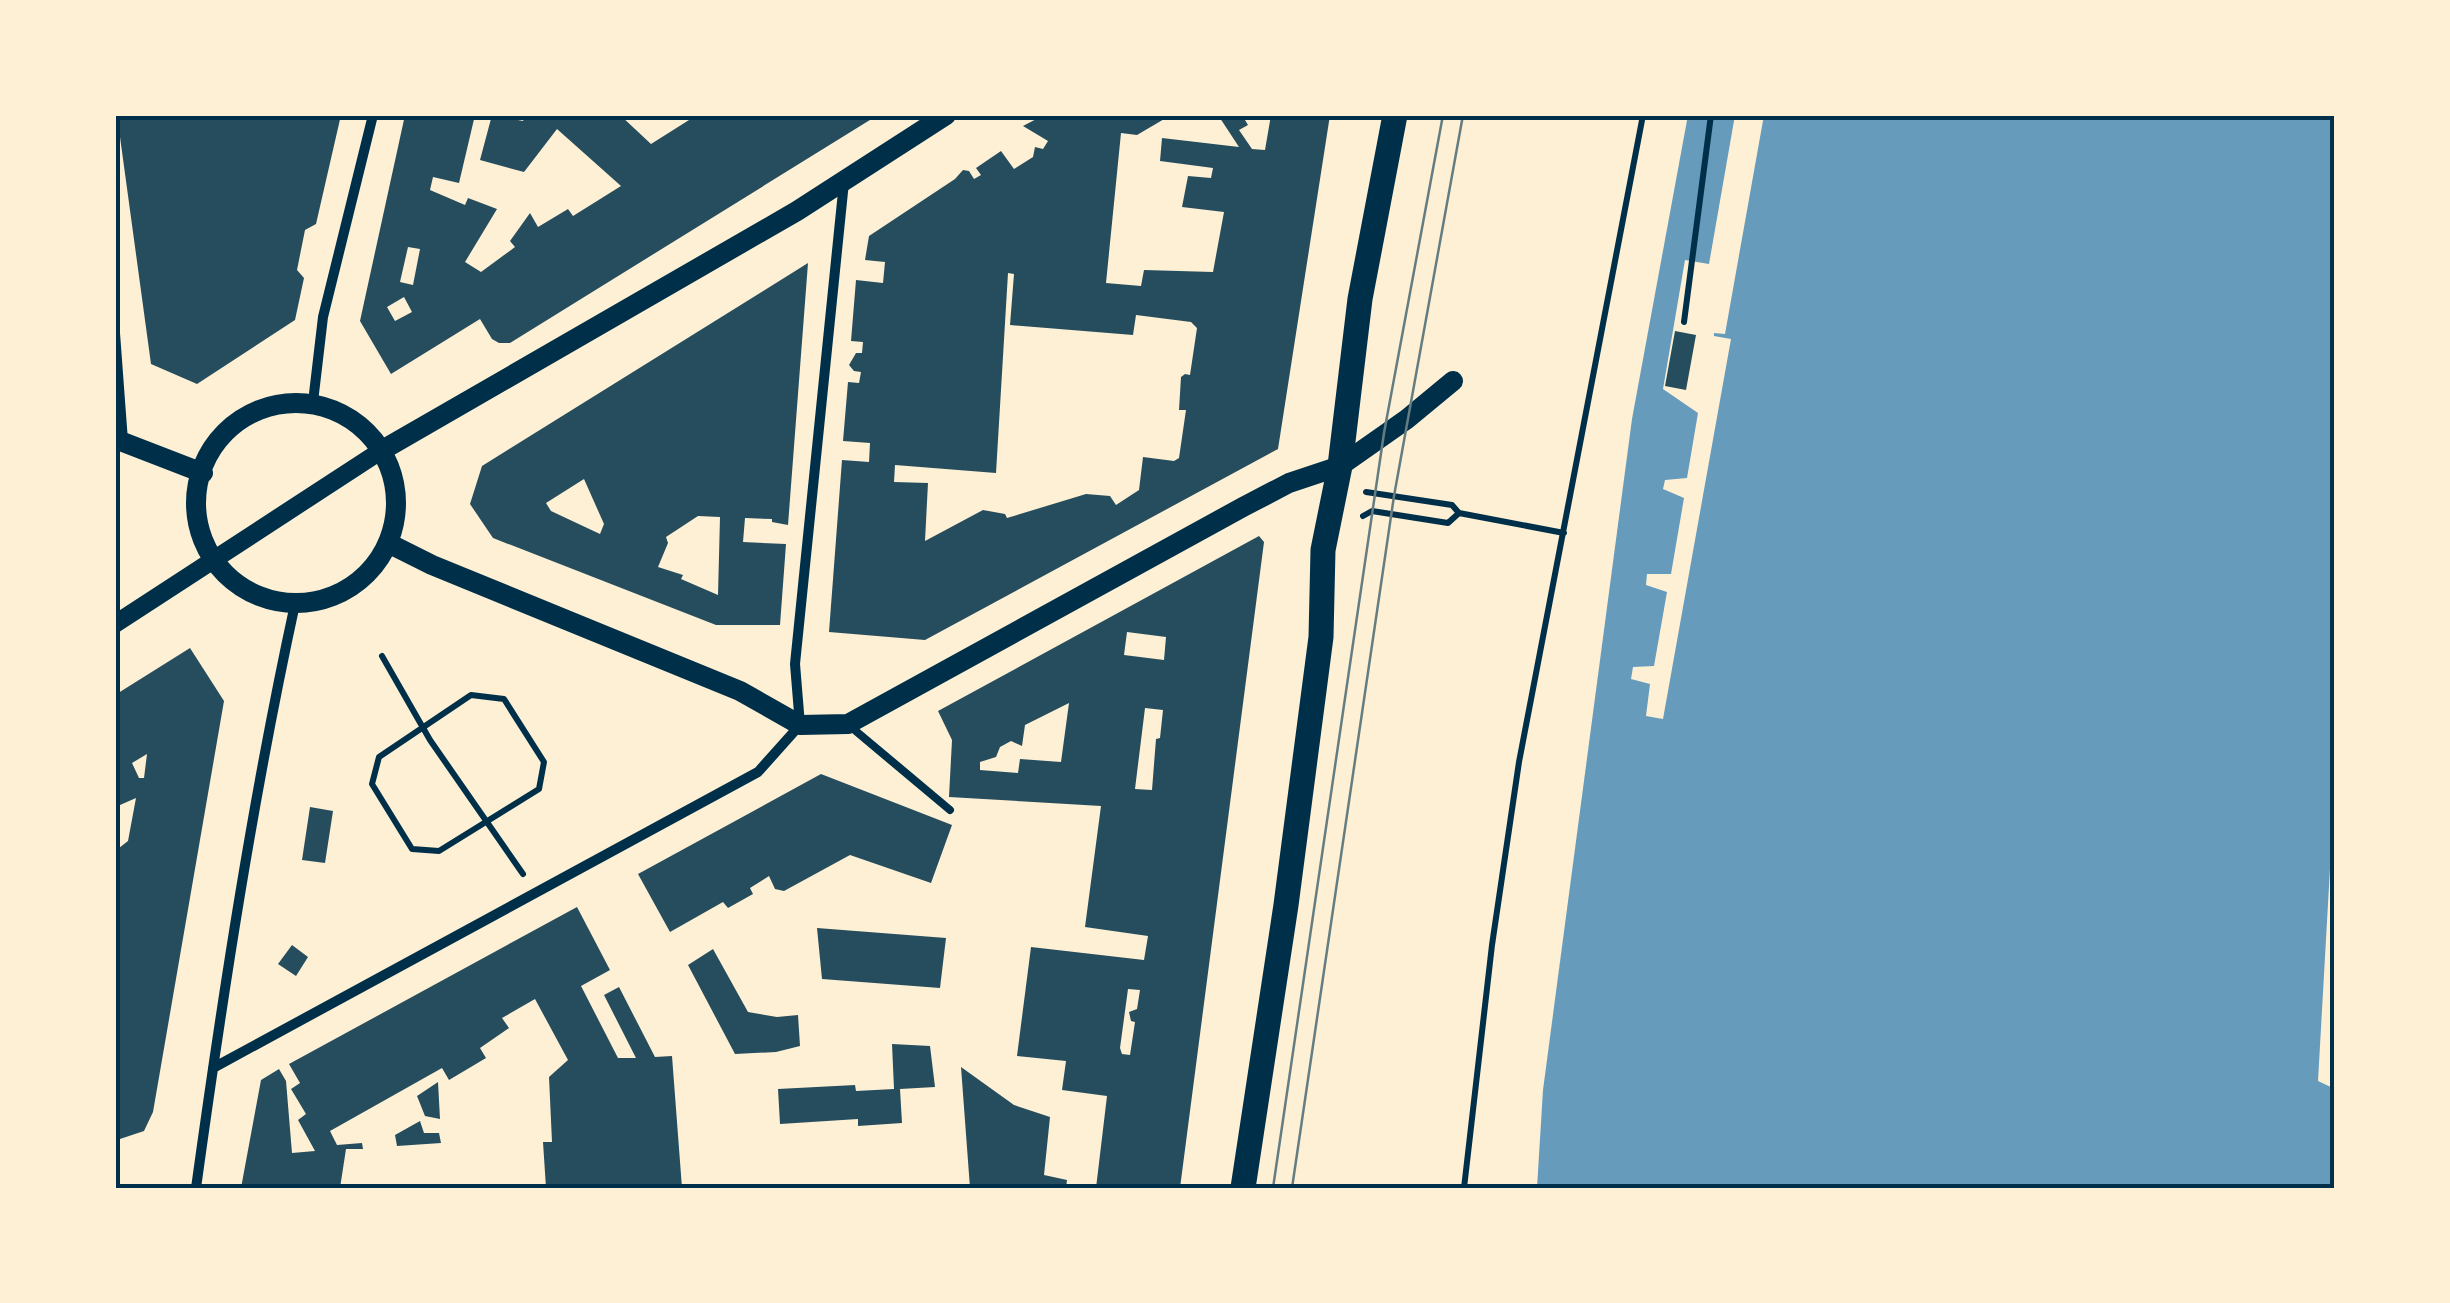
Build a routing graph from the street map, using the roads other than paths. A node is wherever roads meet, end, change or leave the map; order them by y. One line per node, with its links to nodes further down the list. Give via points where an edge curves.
1 (373, 115): 7 (street, via 323,318)
2 (946, 115): 4 (main road)
3 (1394, 115): 10 (main road, via 1360,299)
4 (844, 181): 9 (main road); 17 (street, via 794,664)
5 (115, 333): 8 (street)
6 (1454, 381): 10 (main road)
7 (313, 402): 9 (main road, via 344,416); 11 (main road, via 277,403 244,416 218,441)
8 (119, 440): 11 (main road)
9 (379, 452): 12 (main road, via 396,496); 13 (street)
10 (1340, 466): 16 (main road, via 1274,491); 21 (main road)
11 (203, 473): 13 (main road, via 199,516)
12 (388, 543): 14 (main road, via 374,568 351,588); 17 (main road, via 740,692)
13 (216, 556): 14 (main road, via 249,591); 15 (street)
14 (295, 604): 19 (street)
15 (115, 624)
16 (848, 724): 17 (main road); 18 (lane)
17 (800, 725): 19 (street, via 758,772)
18 (950, 810)
19 (213, 1068): 20 (street)
20 (196, 1188)
21 (1243, 1188)

